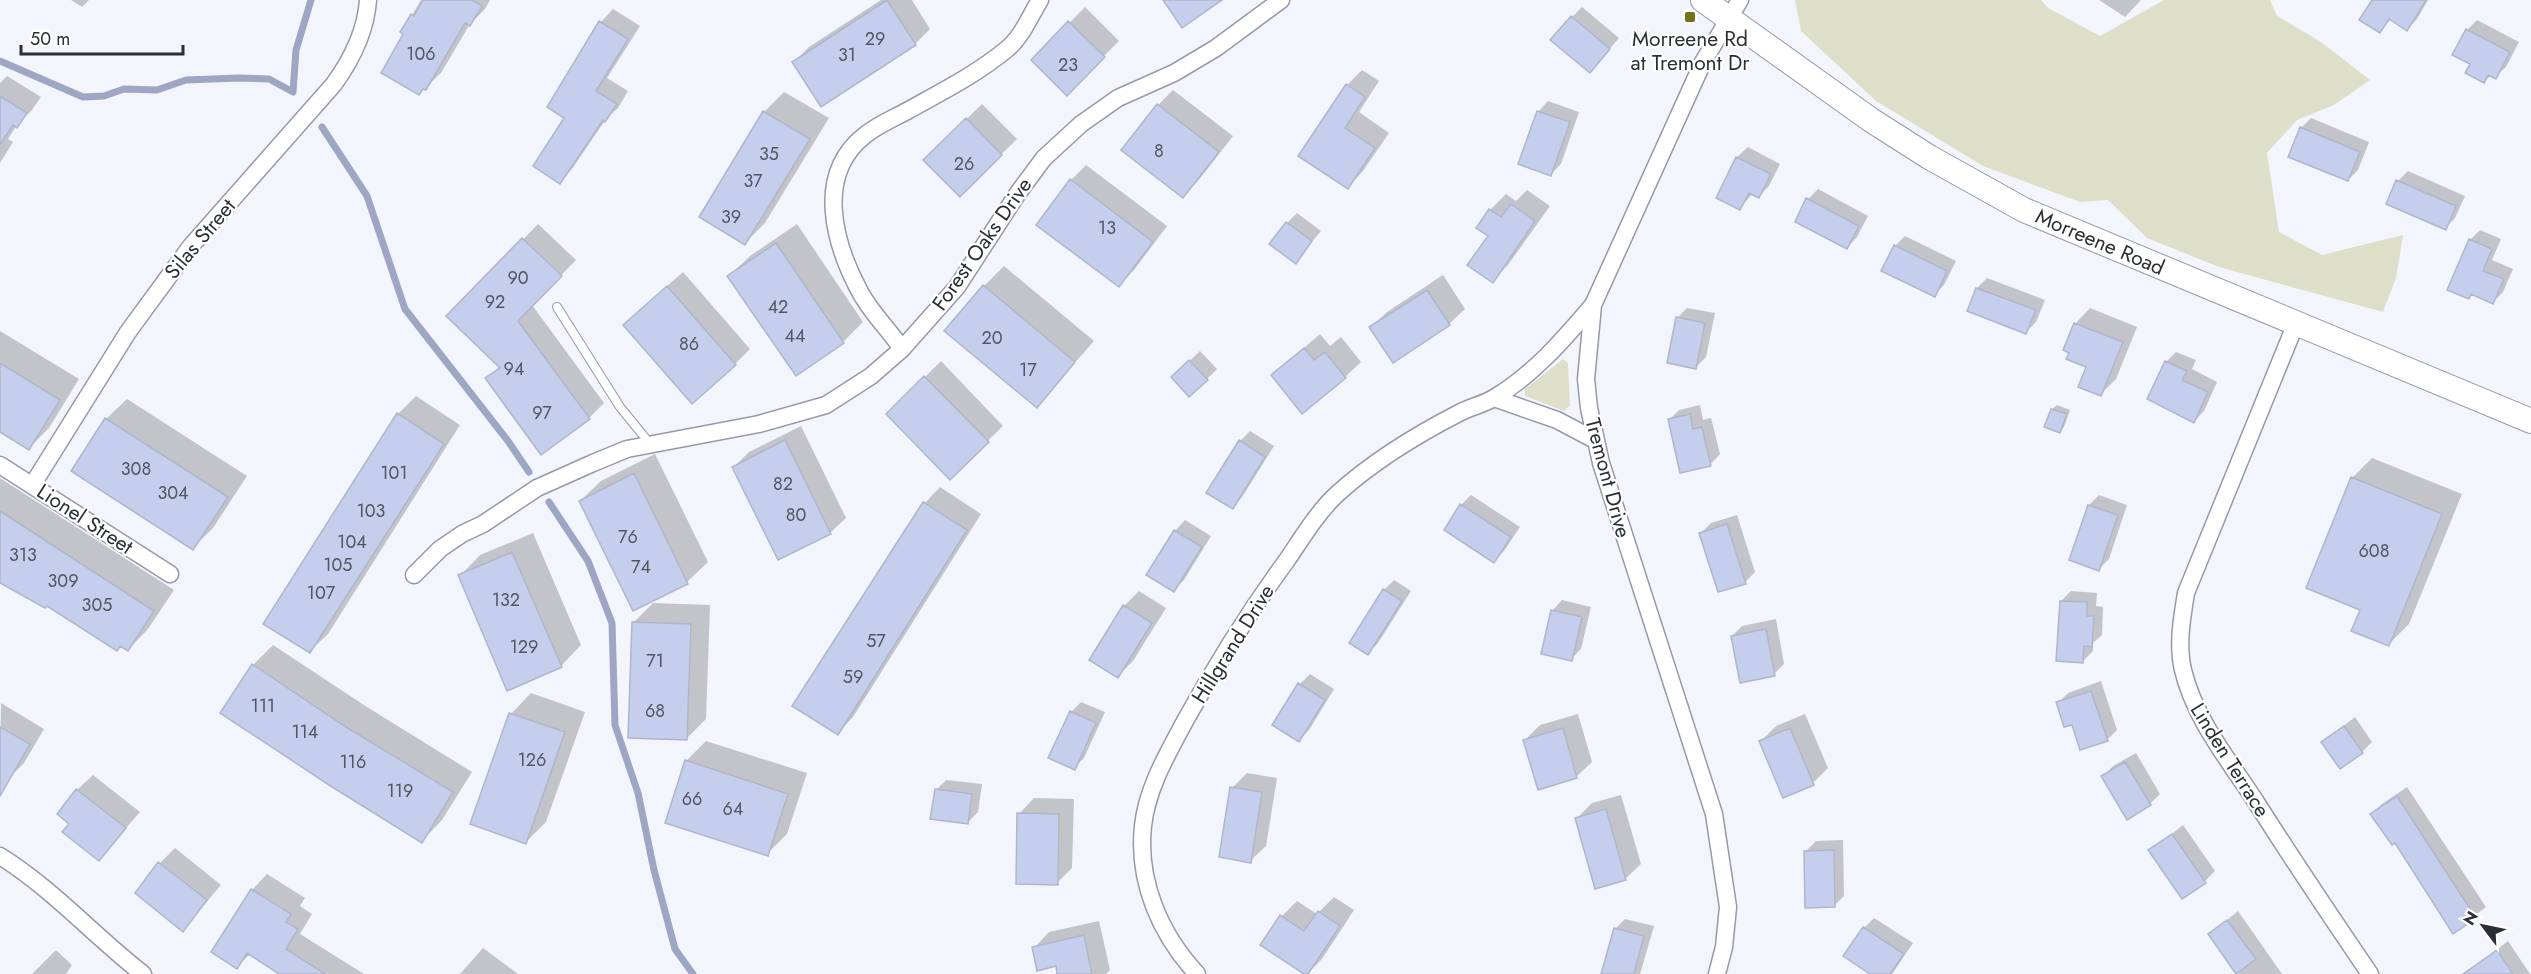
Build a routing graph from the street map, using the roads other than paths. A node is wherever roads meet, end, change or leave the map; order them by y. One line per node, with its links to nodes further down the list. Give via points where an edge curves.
1 (368, 0): 15 (street, Silas Street, via 359,39 334,84 191,246 128,332)
2 (1040, 0): 9 (street, via 1009,47 971,75 862,137 847,153 834,185 839,246 858,290)
3 (1281, 0): 9 (street, Forest Oaks Drive, via 1216,48 1174,73 1118,98 1081,124 1044,158 957,287)
4 (1703, 0): 5 (street, Morreene Road)
5 (1734, 9): 6 (street, Tremont Drive, via 1703,62); 8 (street, Morreene Road, via 1870,120 1996,195 2061,227)
6 (1593, 304): 10 (street, Hillgrand Drive, via 1563,340); 12 (street, Tremont Drive, via 1586,379)
7 (557, 307): 13 (lane, via 620,408)
8 (2296, 323): 11 (street, Morreene Road); 22 (street, Linden Terrace, via 2186,593 2181,621 2182,667 2211,735)
9 (902, 348): 13 (street, Forest Oaks Drive, via 871,376 826,405 759,424)
10 (1494, 398): 12 (street, via 1557,420); 20 (street, Hillgrand Drive, via 1390,452 1334,496 1250,610 1163,762 1143,824 1145,877 1155,913)
11 (2531, 422)
12 (1595, 440): 21 (street, Tremont Drive, via 1714,814 1728,907)
13 (651, 446): 17 (street, Forest Oaks Drive, via 627,449 537,488 440,549)
14 (0, 465): 15 (street, Lionel Street)
15 (33, 484): 16 (street, Lionel Street)
16 (170, 574)
17 (414, 575)
18 (0, 856): 19 (street, via 28,873)
19 (143, 974)
20 (1197, 974)
21 (1717, 974)
22 (2370, 974)

